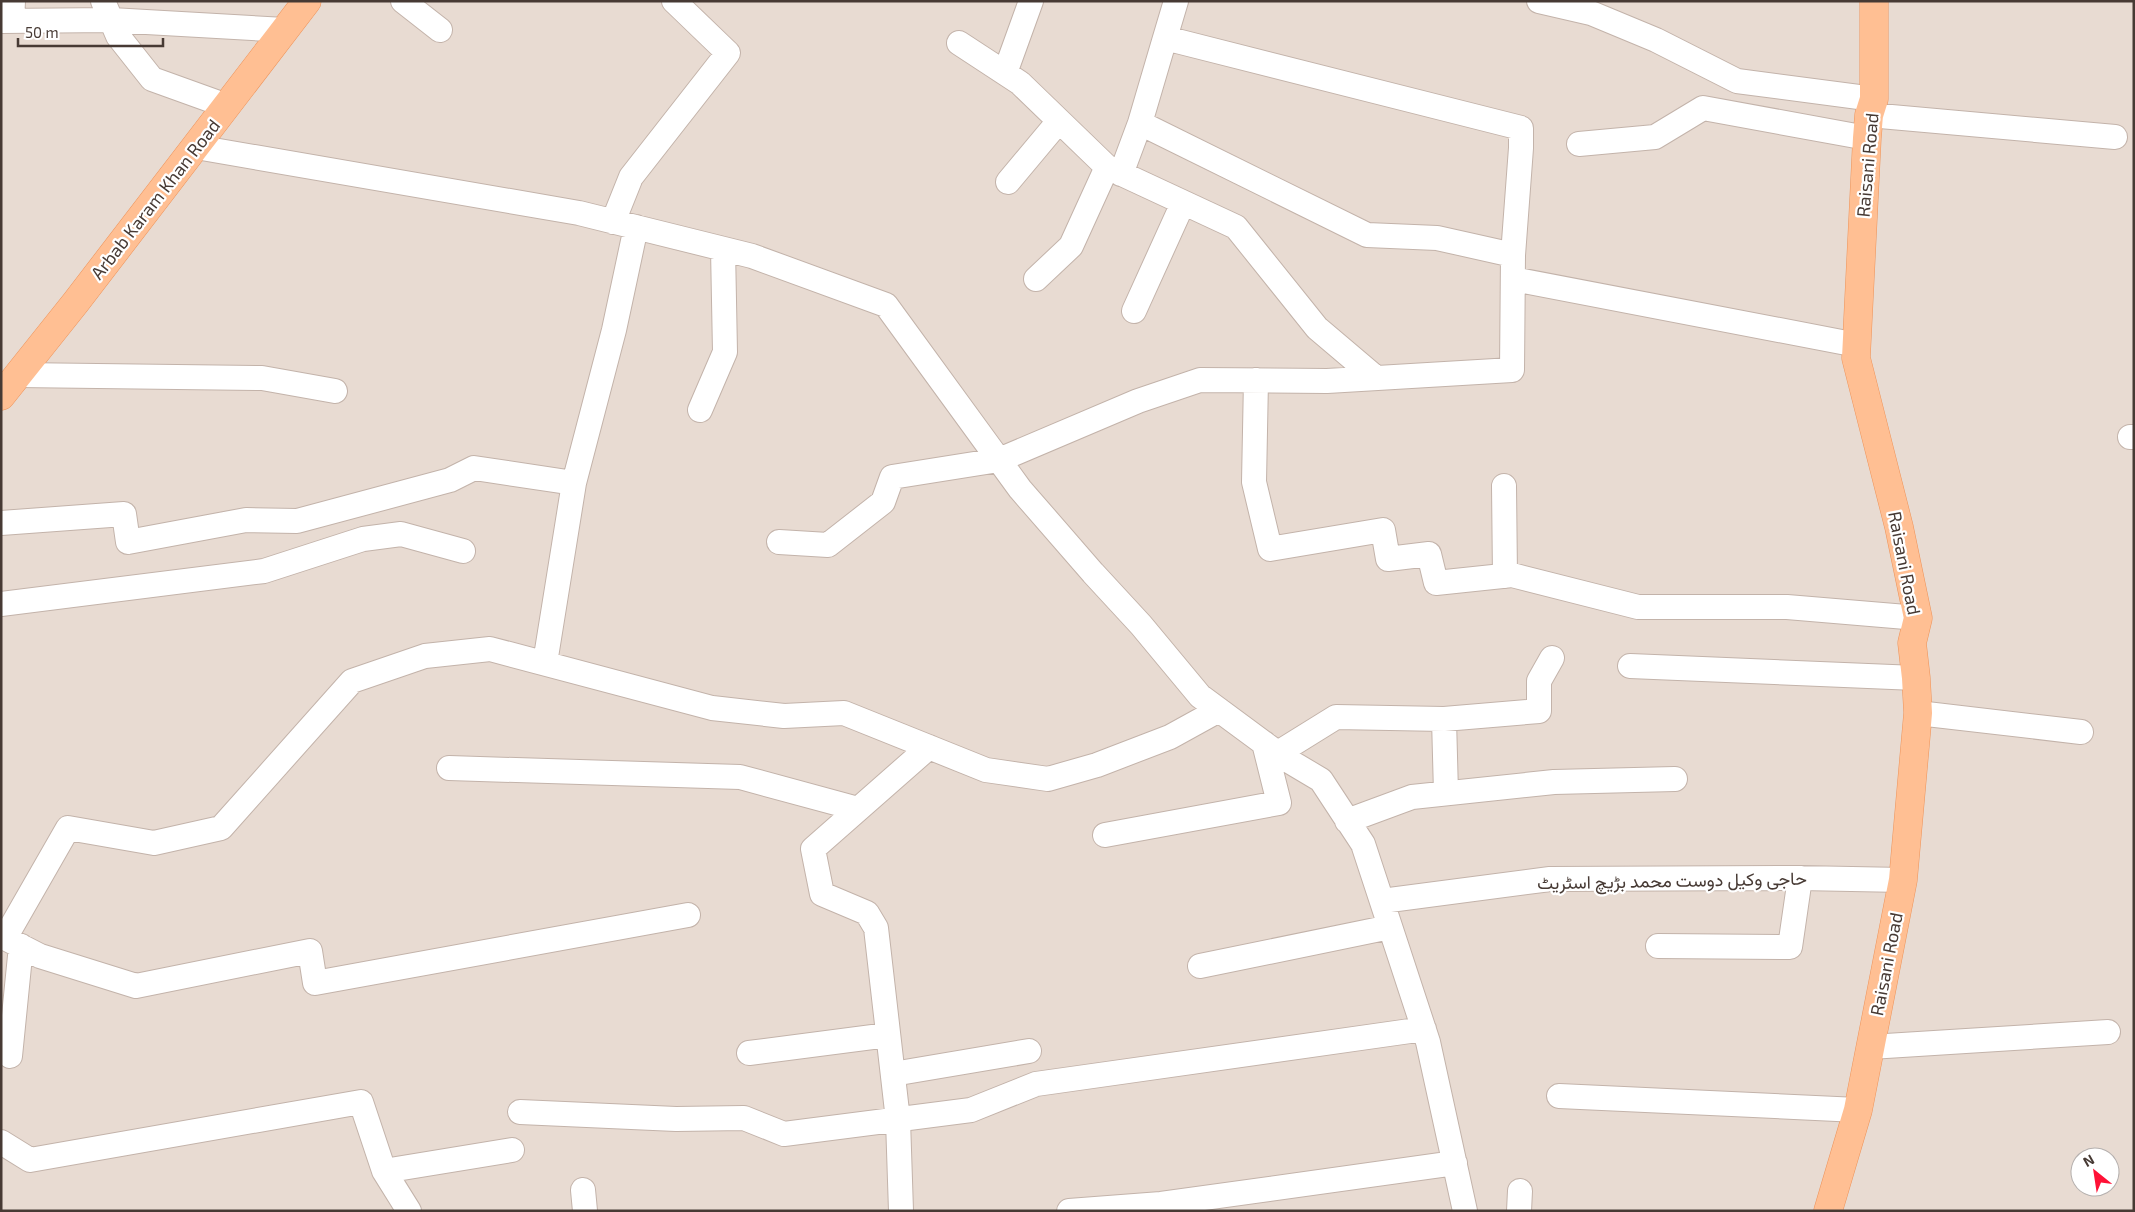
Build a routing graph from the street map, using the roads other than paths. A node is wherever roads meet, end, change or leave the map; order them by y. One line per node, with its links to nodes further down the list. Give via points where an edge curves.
1 (307, 1): 10 (main road, Arbab Karam Khan Road)
2 (403, 1): 11 (street)
3 (674, 1): 25 (street, via 728,53 631,177)
4 (1032, 1): 14 (street)
5 (1176, 1): 12 (street)
6 (1539, 1): 16 (street, via 1591,12 1738,81)
7 (1874, 1): 16 (main road, Raisani Road)
8 (107, 11): 9 (street); 10 (street); 15 (street, via 118,36 152,79)
9 (9, 15)
10 (285, 30): 15 (main road, Arbab Karam Khan Road)
11 (440, 30)
12 (1165, 38): 18 (street); 28 (street, via 1521,128)
13 (959, 43): 14 (street)
14 (1005, 73): 17 (street, via 1020,83)
15 (227, 106): 21 (main road, Arbab Karam Khan Road)
16 (1870, 117): 19 (street); 20 (street, via 1703,108 1655,136); 32 (main road, Raisani Road)
17 (1059, 122): 22 (street); 23 (street)
18 (1140, 123): 22 (street); 28 (street, via 1367,235 1437,238)
19 (2115, 137)
20 (1580, 144)
21 (196, 147): 25 (street, via 579,213); 33 (main road, Arbab Karam Khan Road)
22 (1114, 171): 24 (street); 29 (street, via 1071,246)
23 (1008, 182)
24 (1183, 203): 31 (street); 34 (street, via 1236,228 1317,328)
25 (613, 222): 26 (street)
26 (636, 228): 27 (street); 40 (street, via 614,330)
27 (723, 249): 38 (street, via 725,352); 39 (street, via 752,256 886,305)
28 (1513, 255): 30 (street)
29 (1036, 279)
30 (1513, 279): 32 (street); 34 (street, via 1512,370)
31 (1134, 311)
32 (1857, 345): 47 (main road, Raisani Road, via 1856,358 1899,527)
33 (18, 375): 36 (street, via 262,378); 37 (main road, Arbab Karam Khan Road)
34 (1376, 378): 35 (street)
35 (1256, 380): 39 (street, via 1200,380 1138,401); 45 (street, via 1254,482 1270,549 1383,530 1388,558 1429,554 1436,583)
36 (335, 391)
37 (1, 396)
38 (700, 410)
39 (999, 460): 43 (street, via 892,477 883,502 828,544); 52 (street, via 1092,574 1141,625 1200,696)
40 (574, 483): 42 (street, via 474,468 450,480 297,521 246,520 128,542 124,514); 49 (street)
41 (1504, 486): 45 (street)
42 (1, 523)
43 (779, 542)
44 (463, 551): 46 (street, via 402,534 363,539 264,571)
45 (1505, 576): 47 (street, via 1512,575 1638,607 1787,607)
46 (1, 604)
47 (1918, 618): 51 (main road, Raisani Road, via 1912,643)
48 (1552, 658): 54 (street, via 1539,681 1539,711)
49 (545, 664): 56 (street, via 712,708 784,716 844,713); 69 (street, via 490,649 425,656 352,681 221,828 154,843 68,828)
50 (1630, 666): 51 (street)
51 (1916, 678): 53 (main road, Raisani Road)
52 (1220, 710): 56 (street, via 1170,737 1097,766 1048,779 986,770); 57 (street)
53 (1918, 713): 55 (street); 65 (main road, Raisani Road)
54 (1444, 719): 57 (street, via 1336,717); 60 (street)
55 (2080, 732)
56 (929, 747): 61 (street)
57 (1271, 748): 62 (street, via 1321,780); 63 (street, via 1279,803)
58 (449, 768): 61 (street, via 740,777)
59 (1675, 779): 60 (street, via 1554,782)
60 (1446, 793): 62 (street, via 1412,797)
61 (858, 809): 74 (street, via 813,850 822,894 867,913 876,928)
62 (1347, 821): 66 (street, via 1362,844)
63 (1105, 835)
64 (1800, 878): 65 (street, حاجی وکیل دوست محمد بڑیچ اسٹریٹ); 66 (street, حاجی وکیل دوست محمد بڑیچ اسٹریٹ, via 1550,879); 70 (street, via 1790,947)
65 (1903, 880): 75 (main road, Raisani Road)
66 (1382, 901): 68 (street)
67 (688, 915): 69 (street, via 315,983 310,951 136,986 40,956)
68 (1390, 927): 71 (street); 72 (street)
69 (9, 940): 78 (street)
70 (1658, 946)
71 (1200, 966)
72 (1424, 1028): 83 (street, via 1036,1084 971,1110); 86 (street)
73 (2108, 1032): 75 (street)
74 (888, 1034): 77 (street); 79 (street)
75 (1870, 1047): 81 (main road, Raisani Road)
76 (1029, 1050): 79 (street)
77 (749, 1053)
78 (10, 1056)
79 (893, 1074): 83 (street)
80 (1559, 1096): 81 (street)
81 (1858, 1110): 93 (main road, Raisani Road)
82 (520, 1112): 83 (street, via 676,1119 744,1118 784,1134)
83 (898, 1120): 90 (street)
84 (1, 1142): 87 (street, via 30,1160 361,1102)
85 (512, 1150): 87 (street)
86 (1455, 1163): 88 (street); 92 (street)
87 (384, 1171): 89 (street)
88 (1097, 1210): 91 (street)
89 (409, 1211)
90 (901, 1211)
91 (1069, 1211)
92 (1465, 1211)
93 (1828, 1211)

